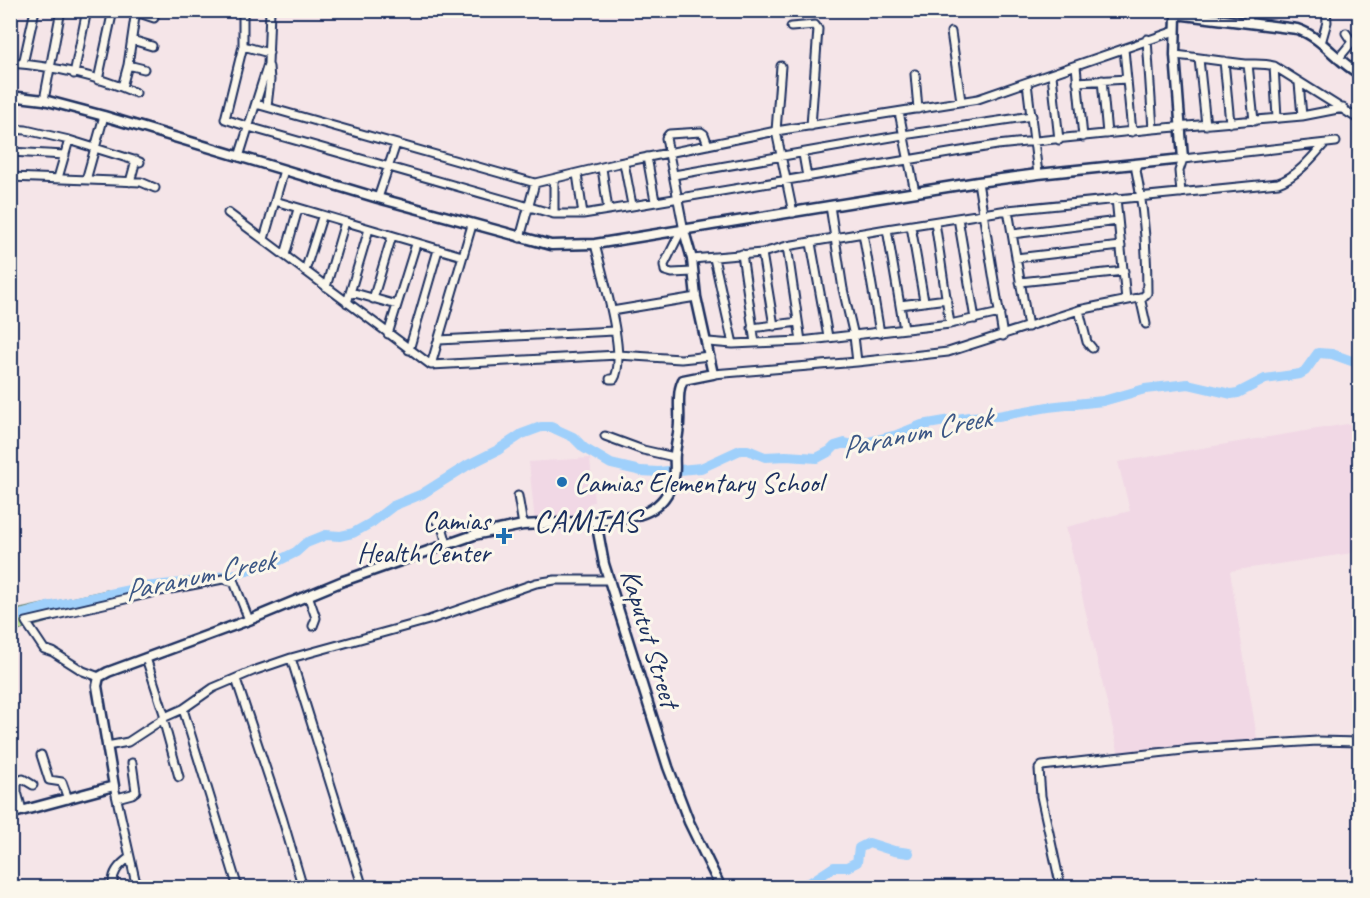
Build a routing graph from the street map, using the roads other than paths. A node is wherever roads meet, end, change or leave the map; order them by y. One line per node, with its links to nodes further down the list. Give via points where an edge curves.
1 (35, 10): 30 (street)
2 (62, 10): 36 (street)
3 (87, 10): 38 (street)
4 (113, 10): 43 (street)
5 (243, 10): 21 (street)
6 (270, 10): 23 (street)
7 (1247, 10): 12 (street)
8 (1326, 10): 19 (street, via 1327,22)
9 (136, 11): 11 (street); 18 (street)
10 (1176, 12): 12 (street); 14 (street)
11 (154, 18)
12 (1249, 22): 19 (street, via 1297,29)
13 (790, 27): 66 (street, via 815,25 818,29)
14 (1175, 31): 17 (street); 24 (street)
15 (951, 32): 52 (street)
16 (1346, 33): 26 (street, via 1352,42)
17 (1147, 39): 22 (street); 70 (street)
18 (132, 40): 20 (street); 32 (street)
19 (1320, 43): 26 (street)
20 (152, 46)
21 (243, 46): 23 (street); 67 (street, via 225,119)
22 (1124, 49): 34 (street); 42 (street)
23 (269, 53): 29 (street)
24 (1175, 54): 25 (street); 68 (street)
25 (1199, 59): 27 (street); 65 (street)
26 (1338, 59): 40 (street)
27 (1224, 61): 31 (street); 64 (street)
28 (10, 63): 30 (street)
29 (268, 63): 53 (street); 54 (street)
30 (23, 64): 36 (street)
31 (1248, 64): 35 (street); 63 (street)
32 (128, 65): 37 (street); 48 (street)
33 (781, 66): 71 (street)
34 (1076, 66): 41 (street); 45 (street)
35 (1274, 66): 47 (street); 61 (street)
36 (50, 67): 38 (street); 51 (street)
37 (144, 69)
38 (74, 74): 43 (street)
39 (915, 74): 56 (street)
40 (1359, 74)
41 (1052, 75): 46 (street); 77 (street)
42 (1127, 79): 44 (street); 72 (street)
43 (98, 80): 48 (street)
44 (1102, 80): 45 (street); 73 (street)
45 (1077, 82): 75 (street)
46 (1027, 83): 52 (street); 59 (street)
47 (1299, 83): 55 (street); 60 (street)
48 (122, 87): 49 (street)
49 (136, 93)
50 (10, 96): 51 (street)
51 (44, 100): 58 (street)
52 (961, 101): 56 (street)
53 (256, 104): 54 (street); 67 (street)
54 (267, 106): 80 (street)
55 (1342, 108): 60 (street); 62 (street)
56 (918, 110): 57 (street)
57 (899, 112): 66 (street); 74 (street)
58 (104, 116): 83 (street); 89 (street)
59 (1032, 116): 74 (street); 78 (street)
60 (1302, 116): 61 (street)
61 (1277, 118): 63 (street)
62 (1359, 120)
63 (1254, 121): 64 (street)
64 (1230, 123): 65 (street)
65 (1206, 125): 68 (street)
66 (812, 126): 71 (street)
67 (249, 127): 89 (street); 95 (street)
68 (1180, 127): 70 (street); 91 (street)
69 (10, 129): 76 (street)
70 (1153, 129): 72 (street)
71 (776, 131): 82 (street); 88 (street)
72 (1132, 132): 73 (street)
73 (1107, 134): 75 (street)
74 (903, 135): 87 (street); 92 (street)
75 (1083, 137): 77 (street)
76 (69, 140): 83 (street); 86 (street)
77 (1059, 140): 78 (street)
78 (1035, 142): 92 (street); 99 (street)
79 (1336, 142): 81 (street)
80 (396, 144): 95 (street); 109 (street)
81 (1324, 144): 91 (street); 112 (street, via 1284,181)
82 (708, 145): 85 (street); 85 (street, via 701,132 669,134 666,138)
83 (94, 148): 104 (street); 107 (street, via 138,161)
84 (10, 152): 86 (street)
85 (670, 152): 90 (street); 100 (street)
86 (65, 154): 103 (street)
87 (803, 154): 88 (street); 102 (street)
88 (782, 155): 100 (street); 106 (street)
89 (239, 157): 97 (street)
90 (647, 157): 93 (street); 118 (street)
91 (1183, 159): 94 (street); 112 (street, via 1179,171)
92 (909, 160): 102 (street); 111 (street)
93 (624, 163): 96 (street); 119 (street)
94 (1135, 165): 99 (street); 113 (street)
95 (387, 167): 114 (street); 121 (street)
96 (602, 168): 98 (street); 123 (street)
97 (284, 170): 114 (street); 117 (street)
98 (577, 174): 105 (street); 128 (street)
99 (1038, 174): 108 (street)
100 (674, 175): 115 (street)
101 (10, 177): 103 (street)
102 (807, 177): 106 (street)
103 (58, 178): 104 (street)
104 (86, 180): 107 (street)
105 (554, 180): 109 (street); 127 (street)
106 (787, 180): 115 (street); 126 (street)
107 (130, 182): 110 (street, via 144,182)
108 (978, 182): 111 (street); 129 (street)
109 (535, 183): 121 (street)
110 (155, 188)
111 (915, 192): 120 (street)
112 (1181, 193): 113 (street)
113 (1142, 195): 116 (street); 166 (street, via 1147,293)
114 (378, 198): 135 (street)
115 (678, 198): 118 (street); 139 (street)
116 (1116, 198): 124 (street); 132 (street)
117 (275, 201): 122 (street); 144 (street)
118 (654, 201): 119 (street)
119 (632, 205): 123 (street)
120 (830, 206): 126 (street); 145 (street)
121 (528, 208): 127 (street); 143 (street)
122 (298, 209): 130 (street); 154 (street)
123 (608, 210): 128 (street)
124 (1008, 210): 129 (street); 141 (street)
125 (228, 213): 144 (street)
126 (793, 213): 139 (street)
127 (554, 214): 128 (street)
128 (583, 214)
129 (984, 214): 131 (street); 176 (street)
130 (322, 217): 133 (street); 159 (street)
131 (958, 218): 134 (street); 177 (street)
132 (1118, 221): 141 (street); 150 (street)
133 (345, 222): 137 (street); 163 (street)
134 (935, 222): 136 (street); 168 (street)
135 (472, 225): 143 (street); 155 (street)
136 (911, 226): 138 (street); 170 (street)
137 (369, 229): 142 (street); 164 (street)
138 (887, 229): 140 (street); 173 (street)
139 (682, 231): 148 (street); 158 (street); 161 (street, via 664,265 665,271)
140 (863, 233): 145 (street); 186 (street)
141 (1012, 234): 157 (street)
142 (392, 236): 147 (street); 167 (street)
143 (520, 238): 148 (street, via 551,245)
144 (264, 239): 154 (street)
145 (835, 239): 146 (street); 188 (street)
146 (811, 243): 149 (street); 190 (street)
147 (416, 244): 151 (street); 172 (street)
148 (595, 244): 175 (street)
149 (787, 246): 152 (street); 178 (street)
150 (1121, 246): 157 (street); 160 (street)
151 (438, 250): 155 (street); 197 (street)
152 (762, 253): 153 (street); 181 (street)
153 (742, 254): 156 (street); 183 (street)
154 (285, 255): 159 (street)
155 (462, 256): 191 (street)
156 (714, 258): 158 (street); 195 (street)
157 (1016, 258): 162 (street)
158 (692, 259): 161 (street)
159 (305, 271): 163 (street)
160 (1124, 271): 162 (street); 169 (street)
161 (693, 272): 165 (street)
162 (1020, 282): 182 (street)
163 (326, 287): 171 (street)
164 (351, 292): 167 (street); 171 (street)
165 (696, 297): 175 (street); 193 (street)
166 (1140, 297): 169 (street); 180 (street)
167 (373, 299): 172 (street)
168 (947, 299): 170 (street); 179 (street)
169 (1126, 300): 174 (street)
170 (924, 301): 173 (street)
171 (347, 303): 187 (street)
172 (397, 305): 187 (street)
173 (900, 305): 184 (street)
174 (1079, 310): 182 (street); 196 (street, via 1086,342)
175 (612, 311): 185 (street)
176 (1000, 313): 177 (street); 189 (street)
177 (975, 319): 179 (street)
178 (798, 322): 181 (street); 192 (street)
179 (950, 324): 184 (street)
180 (1146, 324)
181 (774, 327): 183 (street)
182 (1028, 327): 189 (street)
183 (752, 328): 194 (street)
184 (904, 329): 186 (street)
185 (614, 331): 191 (street); 198 (street)
186 (880, 333): 188 (street)
187 (388, 334): 197 (street)
188 (854, 336): 190 (street); 200 (street)
189 (1003, 336): 200 (street, via 948,352)
190 (828, 337): 192 (street)
191 (439, 340): 201 (street)
192 (801, 341): 194 (street)
193 (708, 342): 195 (street); 199 (street)
194 (755, 343): 195 (street)
195 (733, 344)
196 (1092, 348)
197 (409, 350): 201 (street)
198 (618, 355): 199 (street, via 681,359); 201 (street); 203 (street, via 616,375)
199 (710, 356): 202 (street)
200 (857, 362): 202 (street)
201 (431, 365)
202 (713, 374): 205 (street, via 683,380)
203 (610, 379)
204 (606, 436): 205 (street)
205 (675, 460): 208 (street, via 674,476 658,506 634,516)
206 (518, 496): 209 (street)
207 (436, 520): 210 (street)
208 (596, 521): 209 (street); 211 (street, Kaputut Street)
209 (523, 525): 210 (street)
210 (447, 544): 212 (street)
211 (610, 580): 216 (street, via 536,583 429,620); 233 (street, Kaputut Street, via 668,767)
212 (308, 595): 213 (street); 214 (street, via 316,618)
213 (249, 620): 215 (street); 217 (street, via 234,582 224,579 26,622 44,649)
214 (313, 626)
215 (146, 658): 217 (street); 220 (street)
216 (291, 658): 218 (street); 238 (street)
217 (99, 677): 222 (street, via 97,686)
218 (236, 679): 219 (street, via 213,688); 237 (street)
219 (183, 709): 220 (street); 236 (street)
220 (164, 718): 222 (street, via 128,742); 225 (street)
221 (1359, 742): 239 (street, via 1192,749 1042,765 1041,796)
222 (107, 746): 227 (street)
223 (41, 755): 229 (street, via 49,780 63,782)
224 (132, 763): 228 (street, via 136,791)
225 (179, 777)
226 (33, 785): 230 (street, via 23,779 17,782)
227 (114, 786): 228 (street); 229 (street)
228 (117, 798): 232 (street)
229 (68, 799): 230 (street)
230 (22, 810): 231 (street)
231 (10, 814)
232 (129, 858): 234 (street, via 115,872); 235 (street)
233 (720, 885)
234 (114, 888)
235 (137, 888)
236 (238, 888)
237 (303, 888)
238 (363, 888)
239 (1061, 888)

